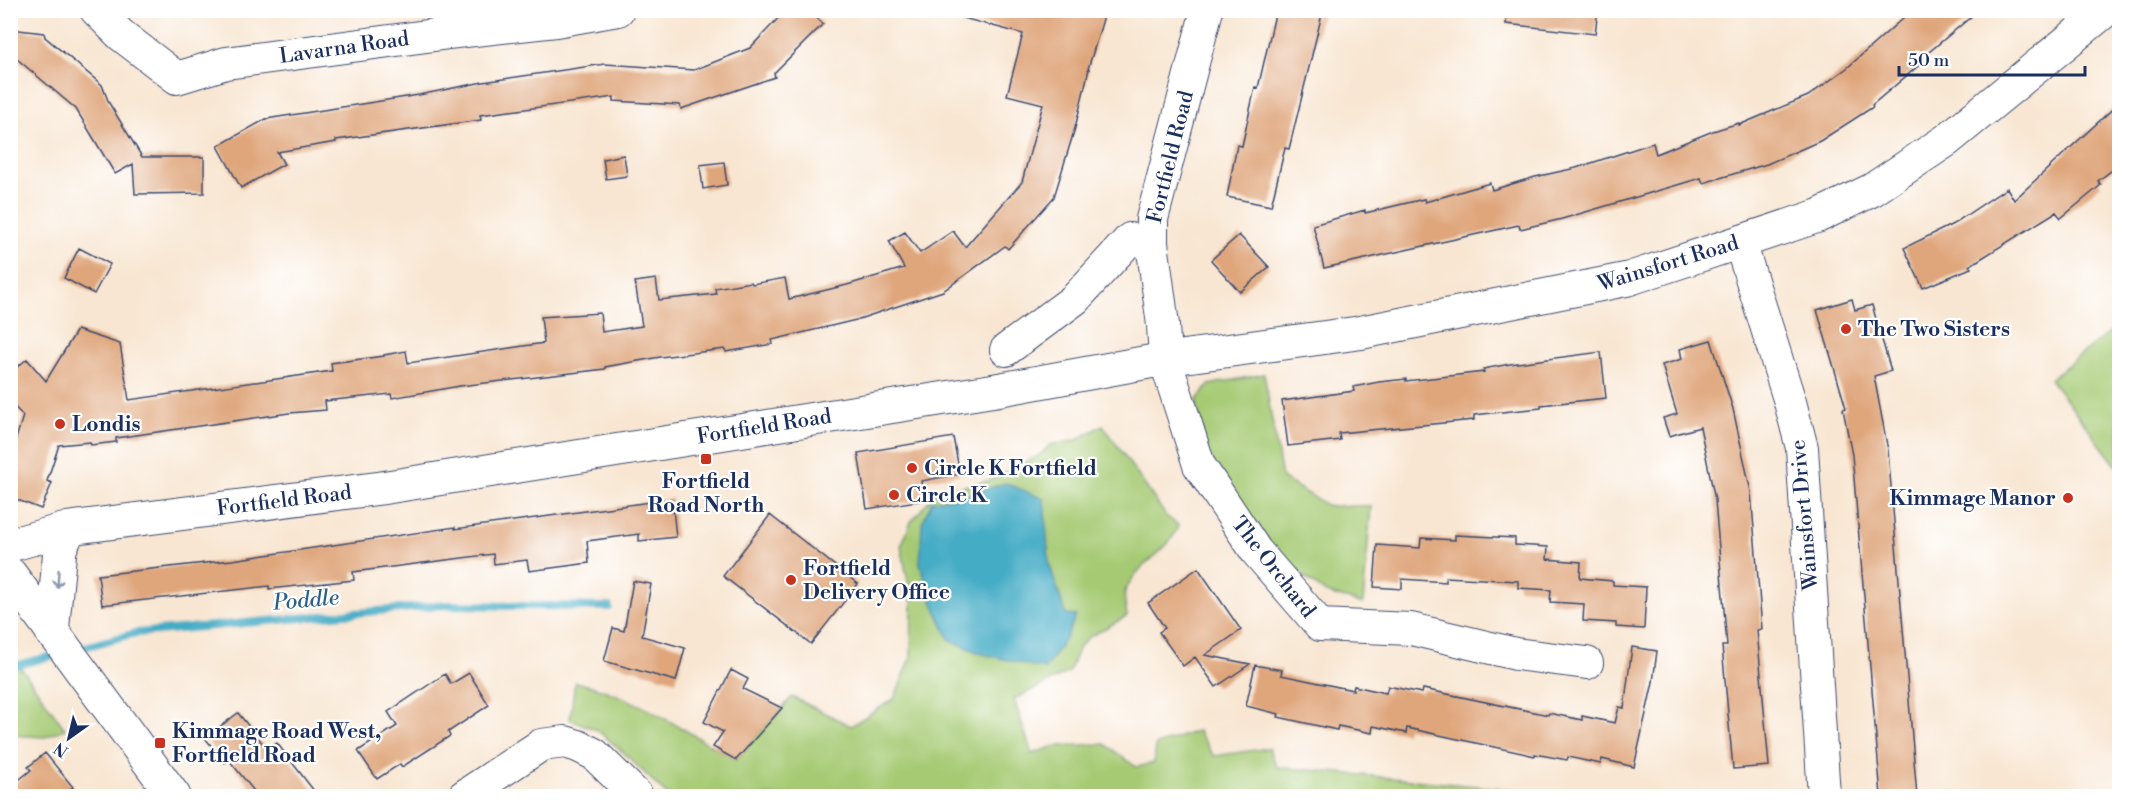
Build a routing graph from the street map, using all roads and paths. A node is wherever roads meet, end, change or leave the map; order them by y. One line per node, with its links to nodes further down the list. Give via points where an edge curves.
1 (96, 10): 2 (street, Lavarna Road, via 121,35 177,78 226,63)
2 (618, 10)
3 (1207, 10): 6 (street, Fortfield Road, via 1152,219)
4 (2106, 10): 5 (main road, Wainsfort Road, via 1947,140 1872,190 1818,216)
5 (1740, 242): 8 (main road, Wainsfort Road, via 1628,279 1358,333); 18 (street, Wainsfort Drive, via 1802,448)
6 (1152, 243): 7 (street, via 1130,239 1075,299); 8 (street, Fortfield Road)
7 (1006, 350)
8 (1165, 359): 9 (main road, Fortfield Road, via 996,390 381,488); 14 (street, The Orchard, via 1199,465 1256,551 1320,625 1411,629 1516,654)
9 (70, 528): 10 (main road, Fortfield Road); 13 (main road, one-way to 13, via 60,549)
10 (10, 545)
11 (10, 574): 13 (main road)
12 (10, 618): 13 (main road)
13 (55, 637): 15 (main road)
14 (1587, 663)
15 (174, 796)
16 (464, 796): 17 (street, via 541,745 565,742 594,754)
17 (637, 796)
18 (1824, 796)

